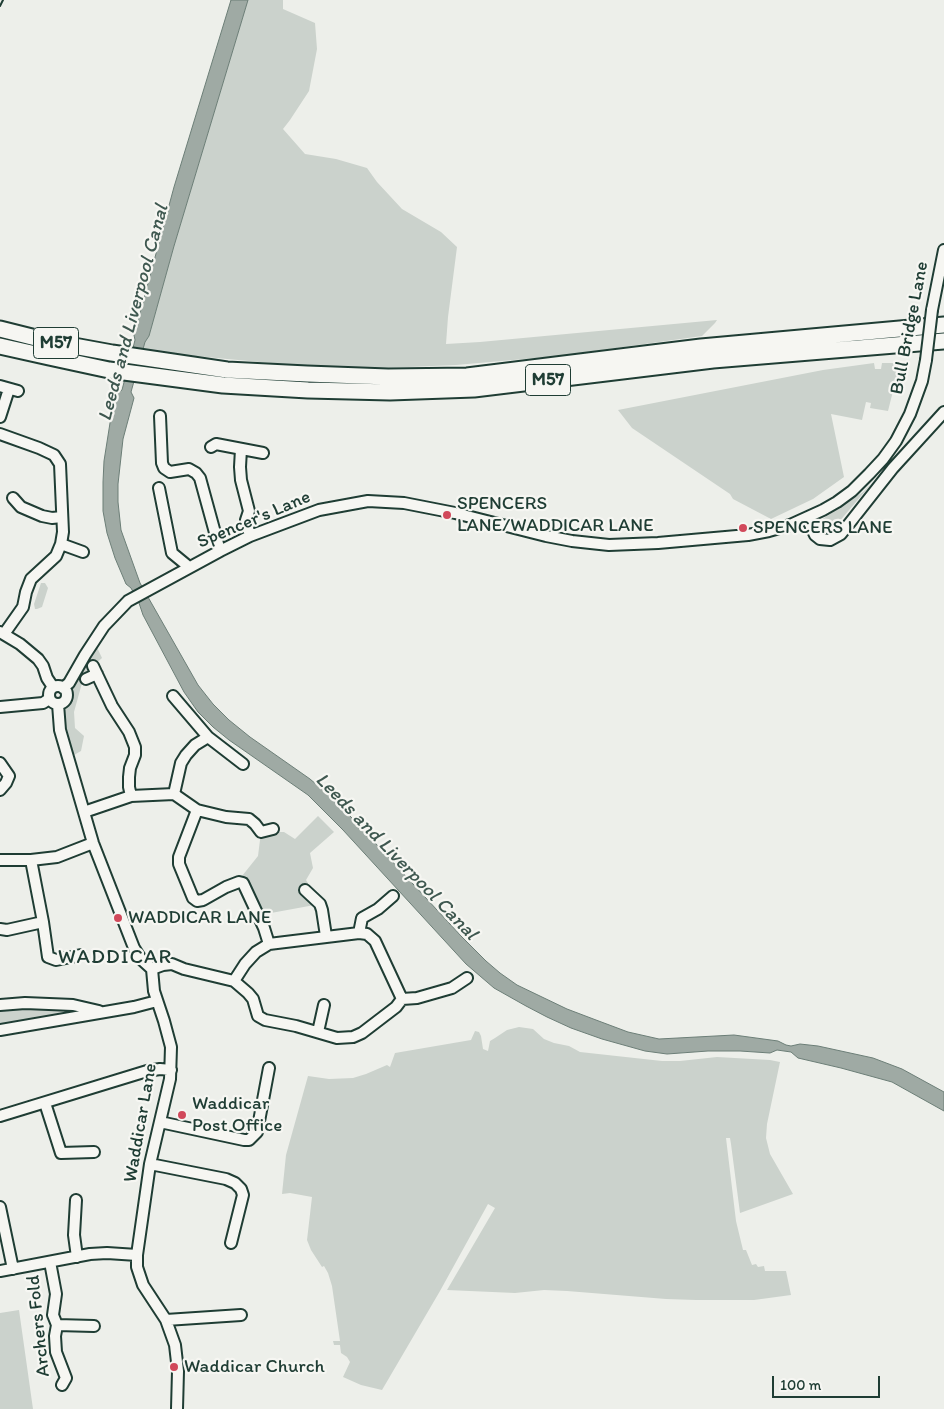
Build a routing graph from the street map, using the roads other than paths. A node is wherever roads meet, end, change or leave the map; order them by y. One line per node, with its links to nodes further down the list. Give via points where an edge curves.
1 (944, 250): 17 (street, Bull Bridge Lane, bridge, via 922,381 910,414 896,441 869,474 852,490)
2 (944, 325): 3 (highway, M57, via 701,347 468,376 388,377 226,370 112,353)
3 (0, 329)
4 (944, 341): 5 (highway, M57, via 713,360 474,389 390,392 223,385 109,370)
5 (0, 346)
6 (9, 389): 9 (street)
7 (944, 412): 17 (street, via 836,538 820,539)
8 (160, 416): 20 (street, via 164,468 170,472 189,469 200,478)
9 (0, 417)
10 (0, 434): 16 (street, via 54,455 60,464)
11 (211, 447): 12 (street, via 216,444)
12 (241, 449): 13 (street); 18 (street, via 241,480 249,511 246,520)
13 (263, 453)
14 (159, 488): 22 (street, via 172,552)
15 (13, 498): 16 (street, via 18,511 52,518)
16 (62, 516): 19 (street)
17 (807, 518): 18 (street, Spencer's Lane, via 748,535 609,545 546,536 404,503 368,501 319,510)
18 (250, 536): 20 (street, Spencer's Lane)
19 (61, 544): 21 (street); 23 (street, via 56,556 31,579 23,607)
20 (220, 551): 22 (street, Spencer's Lane)
21 (83, 552)
22 (189, 568): 25 (street, Spencer's Lane, via 128,601 104,626 69,683)
23 (2, 633): 25 (street, via 38,659 47,678)
24 (86, 679): 34 (street, via 95,670 135,747 129,777)
25 (58, 687): 27 (street, via 49,692); 27 (street, via 66,690 67,697 63,703)
26 (173, 696): 29 (street)
27 (54, 702): 28 (street); 36 (street)
28 (0, 708)
29 (208, 737): 31 (street); 33 (street, via 186,755)
30 (0, 763): 32 (street, via 9,776)
31 (237, 764)
32 (0, 790)
33 (174, 794): 34 (street); 35 (street)
34 (131, 796): 36 (street)
35 (197, 810): 37 (street, via 226,818 249,819 256,824 261,836); 47 (street, via 179,857 193,898 203,900 226,887 243,883)
36 (84, 812): 38 (street)
37 (273, 829)
38 (93, 843): 40 (street, via 57,857); 49 (street, via 134,948)
39 (0, 860): 40 (street)
40 (31, 860): 43 (street)
41 (306, 890): 46 (street, via 320,904)
42 (393, 896): 45 (street, via 362,918)
43 (44, 922): 44 (street); 48 (street, via 48,957 56,960)
44 (0, 929)
45 (359, 933): 46 (street); 52 (street, via 367,934 375,941)
46 (326, 936): 47 (street)
47 (269, 944): 51 (street, via 256,952)
48 (80, 955)
49 (152, 969): 51 (street, via 172,964); 53 (street, Waddicar Lane)
50 (467, 978): 52 (street, via 452,988)
51 (234, 981): 58 (street, via 253,999 258,1016)
52 (402, 999): 58 (street, via 396,1008 353,1037 336,1043)
53 (157, 1001): 56 (street); 60 (street, Waddicar Lane, via 171,1047)
54 (0, 1005): 56 (street, via 72,1006)
55 (324, 1005): 58 (street)
56 (105, 1012): 57 (street)
57 (0, 1030)
58 (318, 1032)
59 (269, 1068): 63 (street, via 257,1132 249,1140)
60 (171, 1070): 61 (street, via 147,1071); 63 (street, Waddicar Lane)
61 (45, 1103): 62 (street); 64 (street, via 62,1153)
62 (0, 1116)
63 (160, 1122): 65 (street, Waddicar Lane)
64 (94, 1152)
65 (150, 1164): 68 (street, via 235,1183 243,1194); 69 (street, Waddicar Lane)
66 (76, 1200): 70 (street, via 74,1235)
67 (0, 1207): 72 (street)
68 (231, 1243)
69 (137, 1255): 70 (street, via 107,1253); 75 (street, Waddicar Lane, via 143,1285)
70 (78, 1256): 71 (street)
71 (50, 1262): 72 (street); 76 (street, Archers Fold, via 56,1294 53,1315)
72 (13, 1269): 73 (street)
73 (0, 1271)
74 (241, 1315): 75 (street)
75 (166, 1320): 79 (street, Waddicar Lane, via 176,1351)
76 (57, 1325): 77 (street); 78 (street, Archers Fold, via 56,1352 66,1378)
77 (94, 1326)
78 (62, 1385)
79 (177, 1409)

